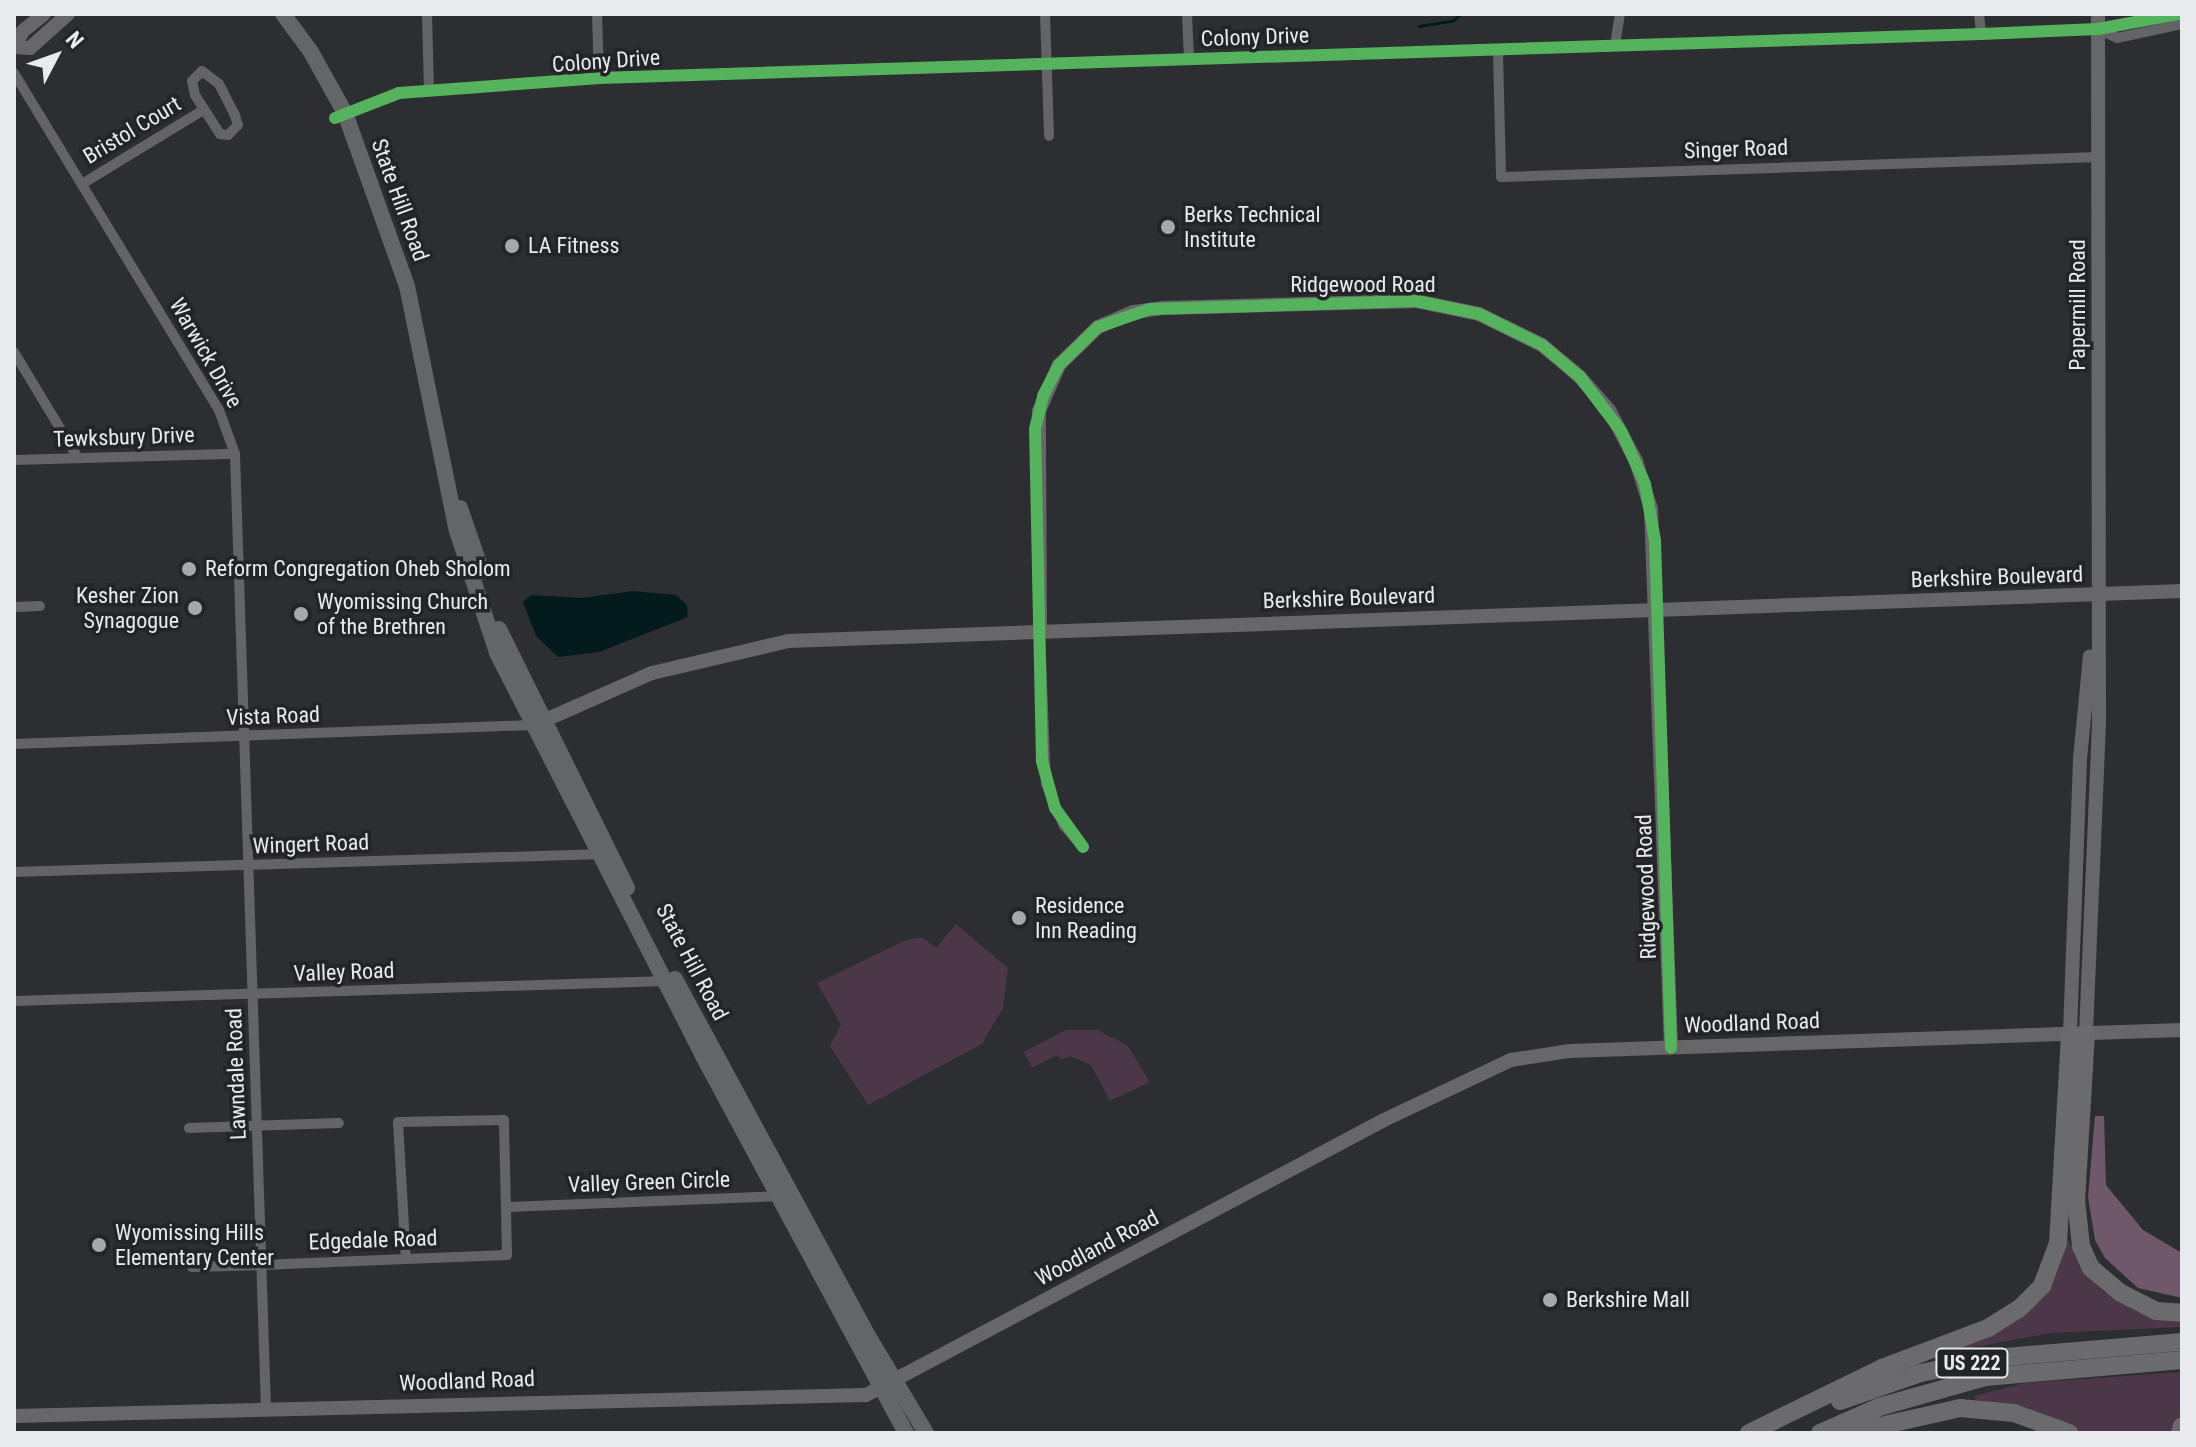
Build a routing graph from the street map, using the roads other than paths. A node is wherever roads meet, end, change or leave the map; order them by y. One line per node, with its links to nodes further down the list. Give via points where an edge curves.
1 (44, 14): 15 (main road, via 23,31)
2 (68, 14): 15 (main road, via 30,48)
3 (283, 14): 23 (main road, State Hill Road)
4 (427, 14): 21 (street)
5 (597, 14): 20 (street)
6 (1045, 14): 18 (street)
7 (1187, 14): 17 (street)
8 (1620, 14): 14 (street)
9 (1979, 14): 13 (street)
10 (2178, 14): 11 (street, Colony Drive)
11 (2098, 21): 12 (street, Colony Drive, via 2117,38); 13 (street, Colony Drive); 25 (main road, Papermill Road)
12 (2182, 24)
13 (1981, 34): 14 (street, Colony Drive)
14 (1615, 45): 16 (street, Colony Drive)
15 (14, 47)
16 (1498, 52): 17 (street, Colony Drive); 25 (street, Singer Road, via 1501,177)
17 (1189, 59): 18 (street, Colony Drive)
18 (1046, 64): 20 (street, Colony Drive); 24 (street)
19 (14, 73): 26 (street, Warwick Drive)
20 (599, 78): 21 (street, Colony Drive, via 571,84)
21 (429, 90): 23 (street, Colony Drive, via 388,95)
22 (203, 110): 22 (street, Bristol Court, via 192,81 205,71 219,84 238,125 228,135 220,134); 26 (street, Bristol Court)
23 (340, 116): 37 (main road, State Hill Road, via 407,286 457,531 497,653)
24 (1049, 136)
25 (2099, 157): 32 (main road, Papermill Road)
26 (82, 184): 28 (street, Warwick Drive, via 219,410)
27 (14, 352): 29 (street)
28 (235, 454): 29 (street, Tewksbury Drive); 38 (street, Warwick Drive)
29 (78, 458): 30 (street, Tewksbury Drive)
30 (14, 460)
31 (2182, 591): 32 (main road, Berkshire Boulevard)
32 (2096, 596): 35 (main road, Berkshire Boulevard); 48 (main road, Papermill Road, via 2080,759)
33 (40, 606): 34 (street)
34 (14, 607)
35 (1658, 610): 36 (main road, Berkshire Boulevard); 36 (main road, Ridgewood Road, via 1653,522 1636,461 1595,393 1542,345 1479,314 1416,301 1236,305 1122,315 1087,335 1050,379 1035,429); 49 (main road, Ridgewood Road)
36 (1040, 630): 37 (main road, Berkshire Boulevard, via 759,645 652,673); 40 (street, via 1046,784 1064,826)
37 (538, 723): 38 (street, Vista Road); 41 (main road, State Hill Road)
38 (246, 737): 39 (street, Vista Road); 42 (street, Lawndale Road)
39 (14, 744)
40 (1083, 847)
41 (603, 854): 42 (street, Wingert Road); 44 (main road, State Hill Road)
42 (250, 866): 43 (street, Wingert Road); 45 (street, Lawndale Road)
43 (14, 872)
44 (670, 980): 45 (street, Valley Road); 53 (main road, State Hill Road)
45 (254, 994): 46 (street, Valley Road); 51 (street, Lawndale Road)
46 (14, 1001)
47 (2182, 1030): 48 (main road, Woodland Road)
48 (2078, 1033): 49 (main road, Woodland Road); 58 (highway, via 2076,1200 2081,1246 2091,1268 2121,1293 2156,1311); 67 (highway, via 2058,1243 2042,1286 1988,1328 1882,1368)
49 (1671, 1048): 61 (main road, Woodland Road, via 1544,1053 1482,1070)
50 (339, 1123): 51 (street)
51 (258, 1125): 52 (street); 56 (street, Lawndale Road)
52 (189, 1128)
53 (786, 1195): 54 (street, Valley Green Circle); 61 (main road, State Hill Road)
54 (506, 1207): 55 (street, Edgedale Road, via 507,1255); 55 (street, via 504,1120 398,1122)
55 (406, 1259): 56 (street, Edgedale Road)
56 (262, 1265): 57 (street, Edgedale Road); 62 (street, Lawndale Road)
57 (192, 1267)
58 (2182, 1313)
59 (2182, 1342): 68 (highway, US 222, via 2026,1354 1921,1373 1865,1390)
60 (2182, 1360): 69 (highway, US 222, via 1985,1377 1879,1407)
61 (890, 1383): 62 (main road, Woodland Road, via 866,1395); 65 (main road, State Hill Road); 66 (main road, State Hill Road)
62 (266, 1409): 63 (main road, Woodland Road)
63 (14, 1416)
64 (2182, 1426): 72 (highway)
65 (906, 1433)
66 (926, 1433)
67 (1749, 1433)
68 (1774, 1433)
69 (1820, 1433)
70 (1849, 1433): 71 (highway, via 1960,1408 2014,1413)
71 (2069, 1433)
72 (2180, 1433)

